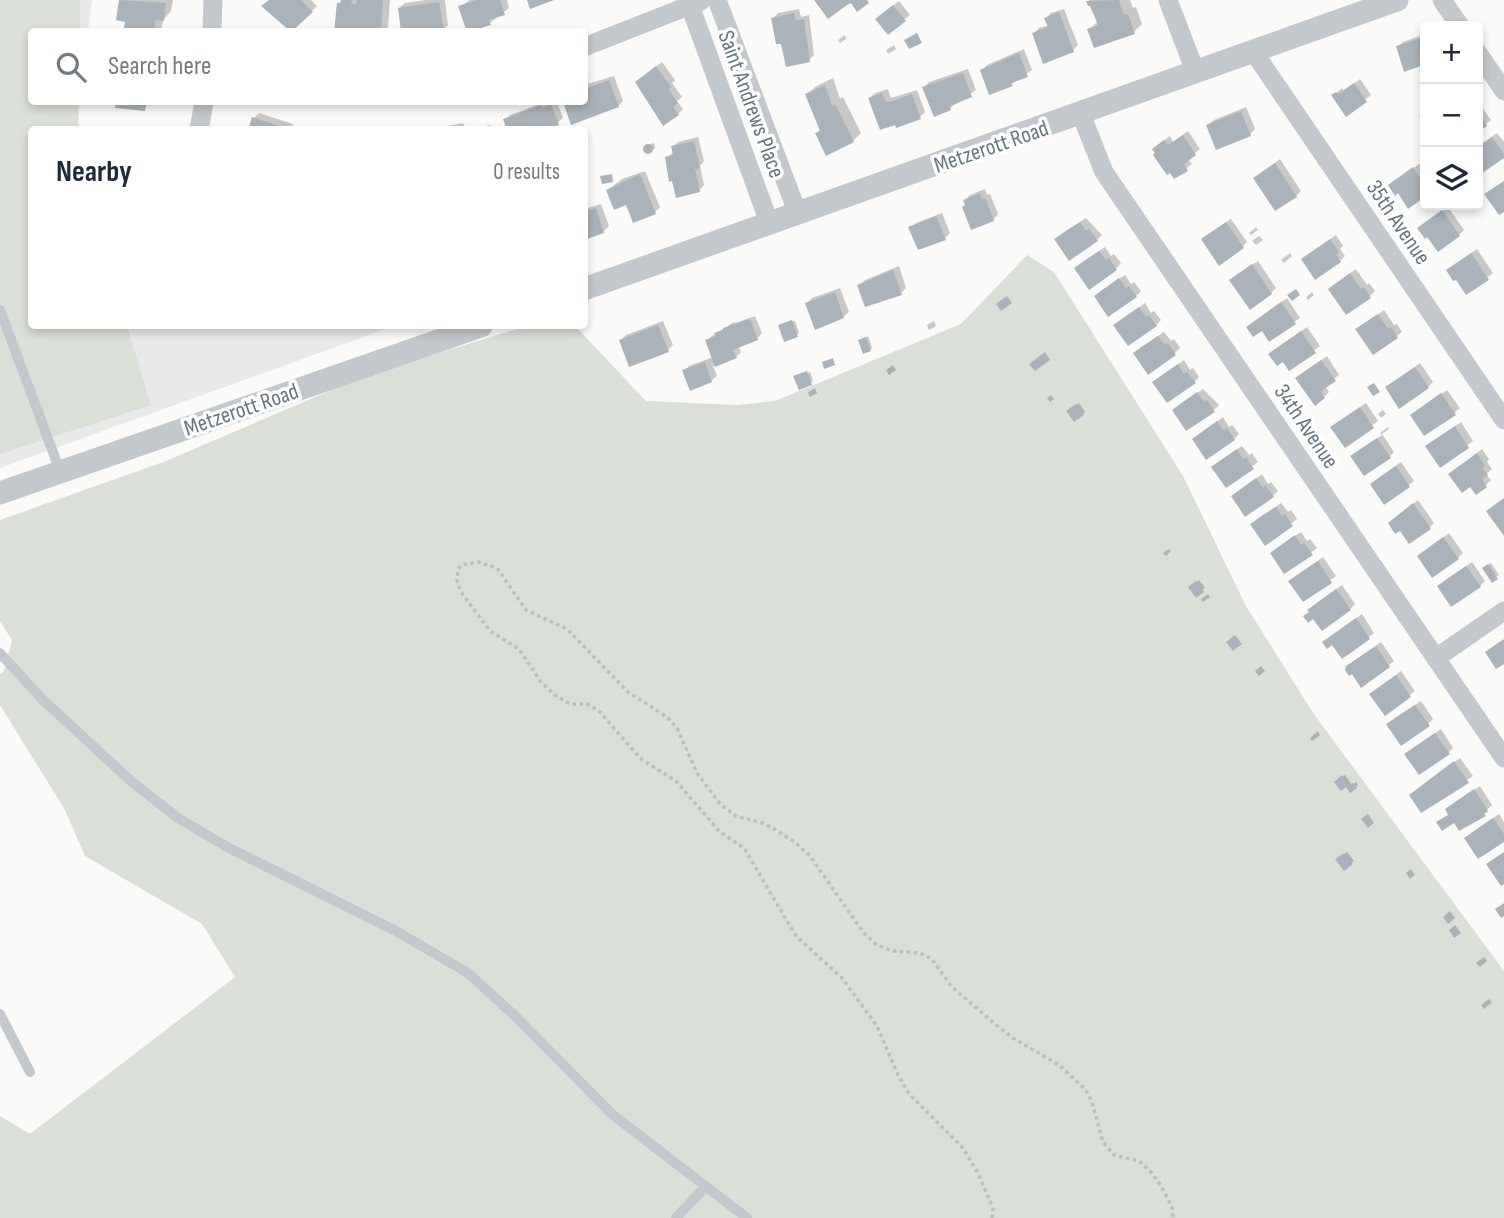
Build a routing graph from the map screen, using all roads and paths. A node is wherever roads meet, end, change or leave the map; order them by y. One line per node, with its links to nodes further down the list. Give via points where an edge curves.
1 (213, 0): 9 (street)
2 (717, 0): 18 (street, Saint Andrews Place)
3 (1168, 0): 13 (street)
4 (1397, 0): 7 (street, Metzerott Road)
5 (1442, 0): 8 (street)
6 (694, 2): 10 (street); 19 (street, Saint Andrews Place)
7 (1368, 5): 11 (street, Metzerott Road)
8 (1457, 21)
9 (212, 28)
10 (588, 45)
11 (1253, 51): 13 (street, Metzerott Road); 23 (street, 35th Avenue)
12 (1483, 60): 14 (street)
13 (1195, 72): 16 (street, Metzerott Road)
14 (1504, 91)
15 (203, 105): 17 (street)
16 (1081, 114): 18 (street, Metzerott Road); 28 (street, 34th Avenue, via 1104,172)
17 (200, 126)
18 (798, 214): 19 (street, Metzerott Road)
19 (770, 225): 20 (street, Metzerott Road)
20 (588, 288)
21 (0, 310): 24 (lane)
22 (472, 329): 24 (street, Metzerott Road)
23 (1504, 420)
24 (60, 471): 25 (street, Metzerott Road)
25 (0, 493)
26 (1504, 611): 28 (street)
27 (0, 653): 32 (lane, via 42,699 178,818 396,930 468,973 614,1115)
28 (1436, 658): 29 (street, 34th Avenue)
29 (1504, 758)
30 (0, 1014): 31 (lane)
31 (30, 1072)
32 (705, 1187): 33 (lane); 34 (lane)
33 (676, 1218)
34 (747, 1218)
35 (992, 1218): 36 (path, via 993,1208 963,1148 910,1094 877,1026 841,977 796,936 744,848 720,832 676,781 641,759 600,711 555,695 519,649 490,631 461,592 457,570 461,565 478,562 497,568 526,610 567,629 628,692 667,717 677,728 697,773 721,805 796,843 877,945 932,959 951,986 995,1024 1059,1065 1086,1090 1103,1142 1114,1155 1139,1161 1151,1172)
36 (1173, 1218)

